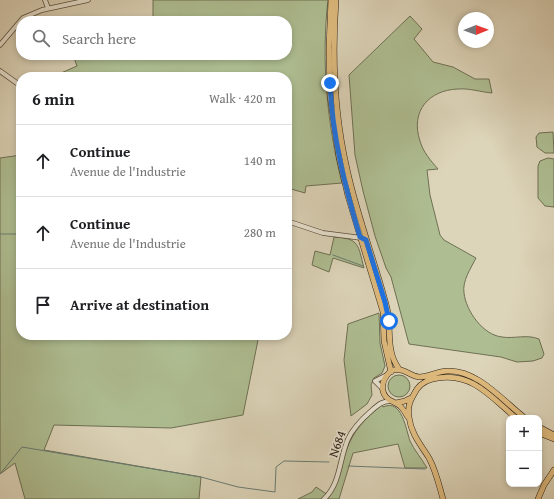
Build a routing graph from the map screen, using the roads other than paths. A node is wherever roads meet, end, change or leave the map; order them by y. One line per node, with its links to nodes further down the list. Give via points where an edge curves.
1 (45, 0): 5 (street)
2 (88, 0): 5 (street)
3 (331, 0): 12 (main road, via 330,95 339,157)
4 (336, 0): 13 (main road, via 334,63 341,138 346,168)
5 (48, 8): 6 (street)
6 (28, 16)
7 (16, 26): 8 (street)
8 (0, 45)
9 (0, 71): 10 (street)
10 (16, 82)
11 (292, 223): 12 (street, via 323,233)
12 (360, 237): 13 (street); 15 (main road, via 383,312)
13 (366, 240): 14 (main road, via 388,311 390,351)
14 (399, 369): 15 (main road); 16 (main road)
15 (389, 373): 17 (main road)
16 (411, 374): 18 (main road, via 416,386); 22 (main road, via 419,377 457,371 471,376)
17 (383, 391): 19 (main road); 20 (street, N684 / N684)
18 (413, 396): 19 (main road, via 405,402); 21 (main road, via 426,381 448,376 458,377 476,385); 23 (main road, via 409,406)
19 (394, 402): 20 (street); 23 (main road, via 401,406)
20 (380, 403): 29 (street, N684 / N684, via 353,430 334,486)
21 (512, 415)
22 (521, 415)
23 (409, 418): 30 (main road, via 415,437 433,467)
24 (542, 429): 26 (main road)
25 (542, 434): 27 (main road)
26 (554, 435)
27 (554, 439)
28 (554, 470): 31 (main road)
29 (324, 499)
30 (443, 499)
31 (538, 499)

